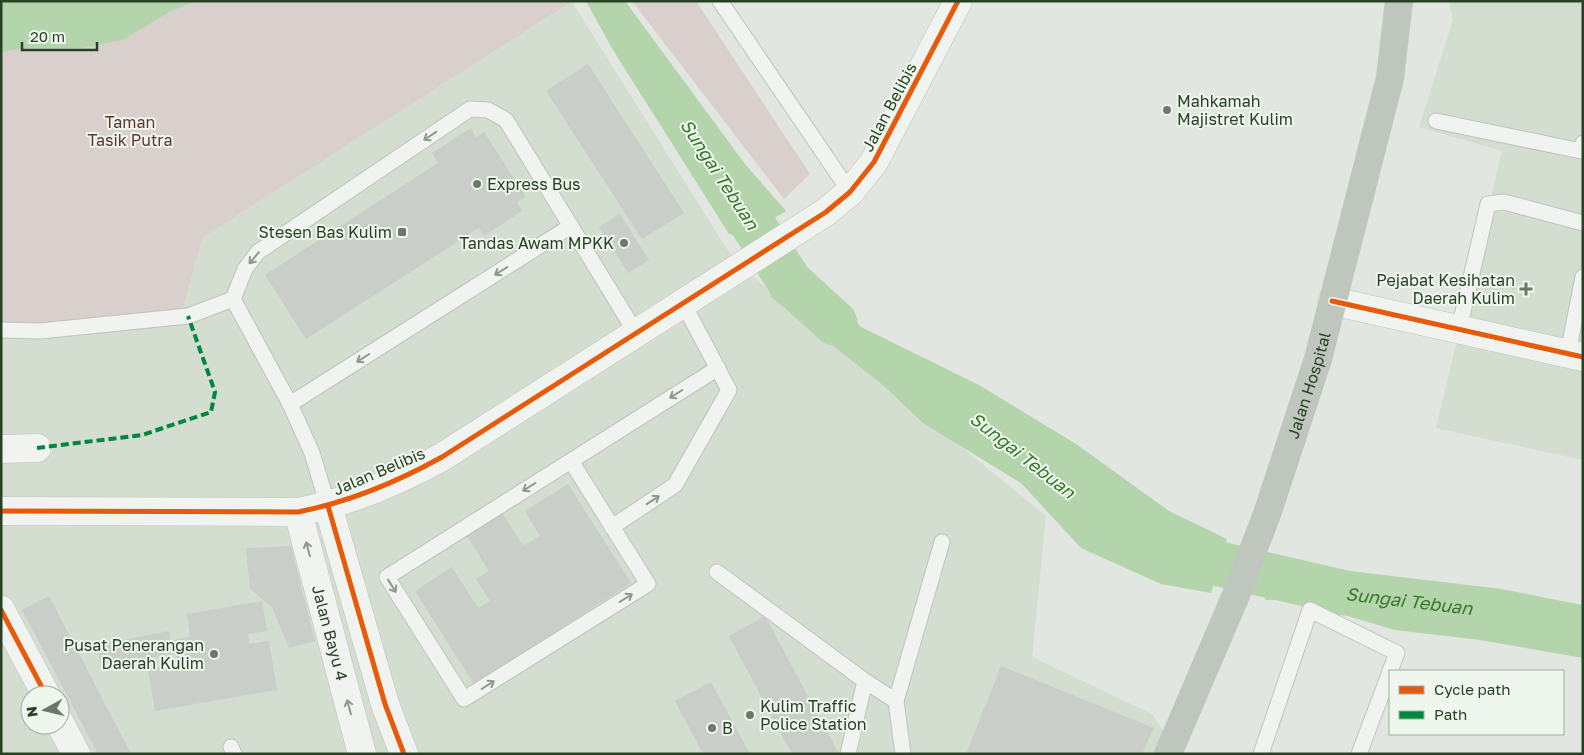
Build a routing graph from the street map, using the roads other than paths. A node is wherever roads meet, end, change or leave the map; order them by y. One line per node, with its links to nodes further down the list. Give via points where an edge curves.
1 (720, 1): 6 (lane)
2 (958, 1): 6 (street, Jalan Belibis, via 874,162)
3 (1399, 1): 11 (main road, Jalan Hospital, via 1390,78)
4 (1436, 121): 5 (lane, via 1581,151)
5 (1583, 144)
6 (850, 192): 12 (street, Jalan Belibis, via 826,212)
7 (1583, 224): 13 (lane, via 1504,202 1488,204)
8 (571, 226): 10 (lane, one-way to 10, via 506,120 488,110 470,109 258,252 245,269); 15 (lane); 18 (lane, one-way to 18)
9 (1583, 277): 16 (lane)
10 (233, 299): 14 (lane, via 188,316 40,331); 18 (lane)
11 (1332, 301): 13 (street); 40 (main road, Jalan Hospital, via 1318,359 1267,514)
12 (683, 303): 15 (street, Jalan Belibis); 17 (lane)
13 (1459, 329): 16 (street)
14 (1, 330)
15 (636, 333): 22 (street, Jalan Belibis, via 442,457 408,475)
16 (1575, 355)
17 (718, 368): 21 (lane, one-way to 21); 25 (lane, one-way to 17, via 675,485 729,390)
18 (290, 404): 22 (lane, via 312,453)
19 (37, 448): 20 (street)
20 (1, 449)
21 (571, 460): 25 (lane); 25 (lane, one-way to 25, via 386,576 464,700 648,584)
22 (328, 506): 24 (street, Jalan Belibis); 37 (street, via 385,704)
23 (1, 511): 24 (street, Jalan Belibis)
24 (298, 512): 36 (street, Jalan Bayu 4, one-way to 24)
25 (612, 527)
26 (942, 542): 33 (lane)
27 (716, 572): 31 (lane)
28 (1, 610): 32 (street)
29 (1391, 670): 41 (lane, via 1398,653 1310,610)
30 (1389, 675): 42 (lane)
31 (865, 682): 33 (lane); 38 (lane)
32 (41, 685)
33 (896, 701): 39 (lane)
34 (66, 735): 35 (street)
35 (76, 754)
36 (362, 754)
37 (404, 754)
38 (848, 754)
39 (903, 754)
40 (1168, 754)
41 (1261, 754)
42 (1359, 754)

